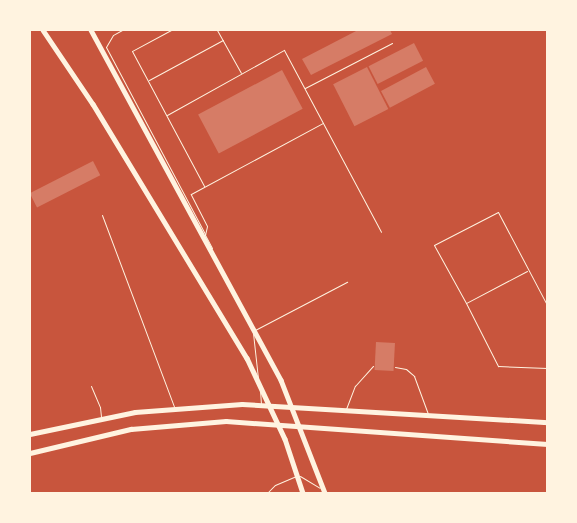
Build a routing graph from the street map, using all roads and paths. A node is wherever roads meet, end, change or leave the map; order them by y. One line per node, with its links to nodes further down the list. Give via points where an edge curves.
1 (43, 30): 36 (main road, via 93,104 246,358 286,440)
2 (91, 30): 37 (main road, via 281,380)
3 (122, 30): 16 (lane, via 113,35 106,47)
4 (171, 30): 9 (lane, via 132,51)
5 (218, 30): 6 (lane)
6 (223, 40): 8 (lane); 9 (lane)
7 (392, 43): 10 (lane)
8 (241, 74): 10 (lane, via 284,50); 11 (lane)
9 (148, 80): 11 (lane)
10 (304, 88): 12 (lane)
11 (167, 115): 13 (lane)
12 (323, 123): 13 (lane); 15 (lane)
13 (204, 186): 16 (lane, via 191,194 207,226)
14 (102, 216): 27 (lane)
15 (381, 232)
16 (205, 234): 21 (lane)
17 (529, 270): 19 (lane); 19 (lane, via 498,212 434,245); 20 (lane)
18 (347, 282): 21 (lane)
19 (466, 303): 24 (lane, via 498,366)
20 (547, 305)
21 (252, 331): 26 (lane)
22 (373, 366): 28 (lane, via 355,386)
23 (396, 367): 29 (lane, via 406,369 414,376)
24 (547, 368)
25 (91, 386): 30 (lane)
26 (261, 404): 27 (main road); 28 (main road)
27 (174, 408): 30 (main road)
28 (346, 409): 29 (main road)
29 (428, 414): 31 (main road)
30 (101, 417): 32 (main road)
31 (547, 422)
32 (30, 434)
33 (547, 444): 34 (main road, via 226,421 131,429)
34 (30, 453)
35 (267, 493): 38 (lane, via 275,485 298,475)
36 (304, 493)
37 (325, 493)
38 (330, 493)

